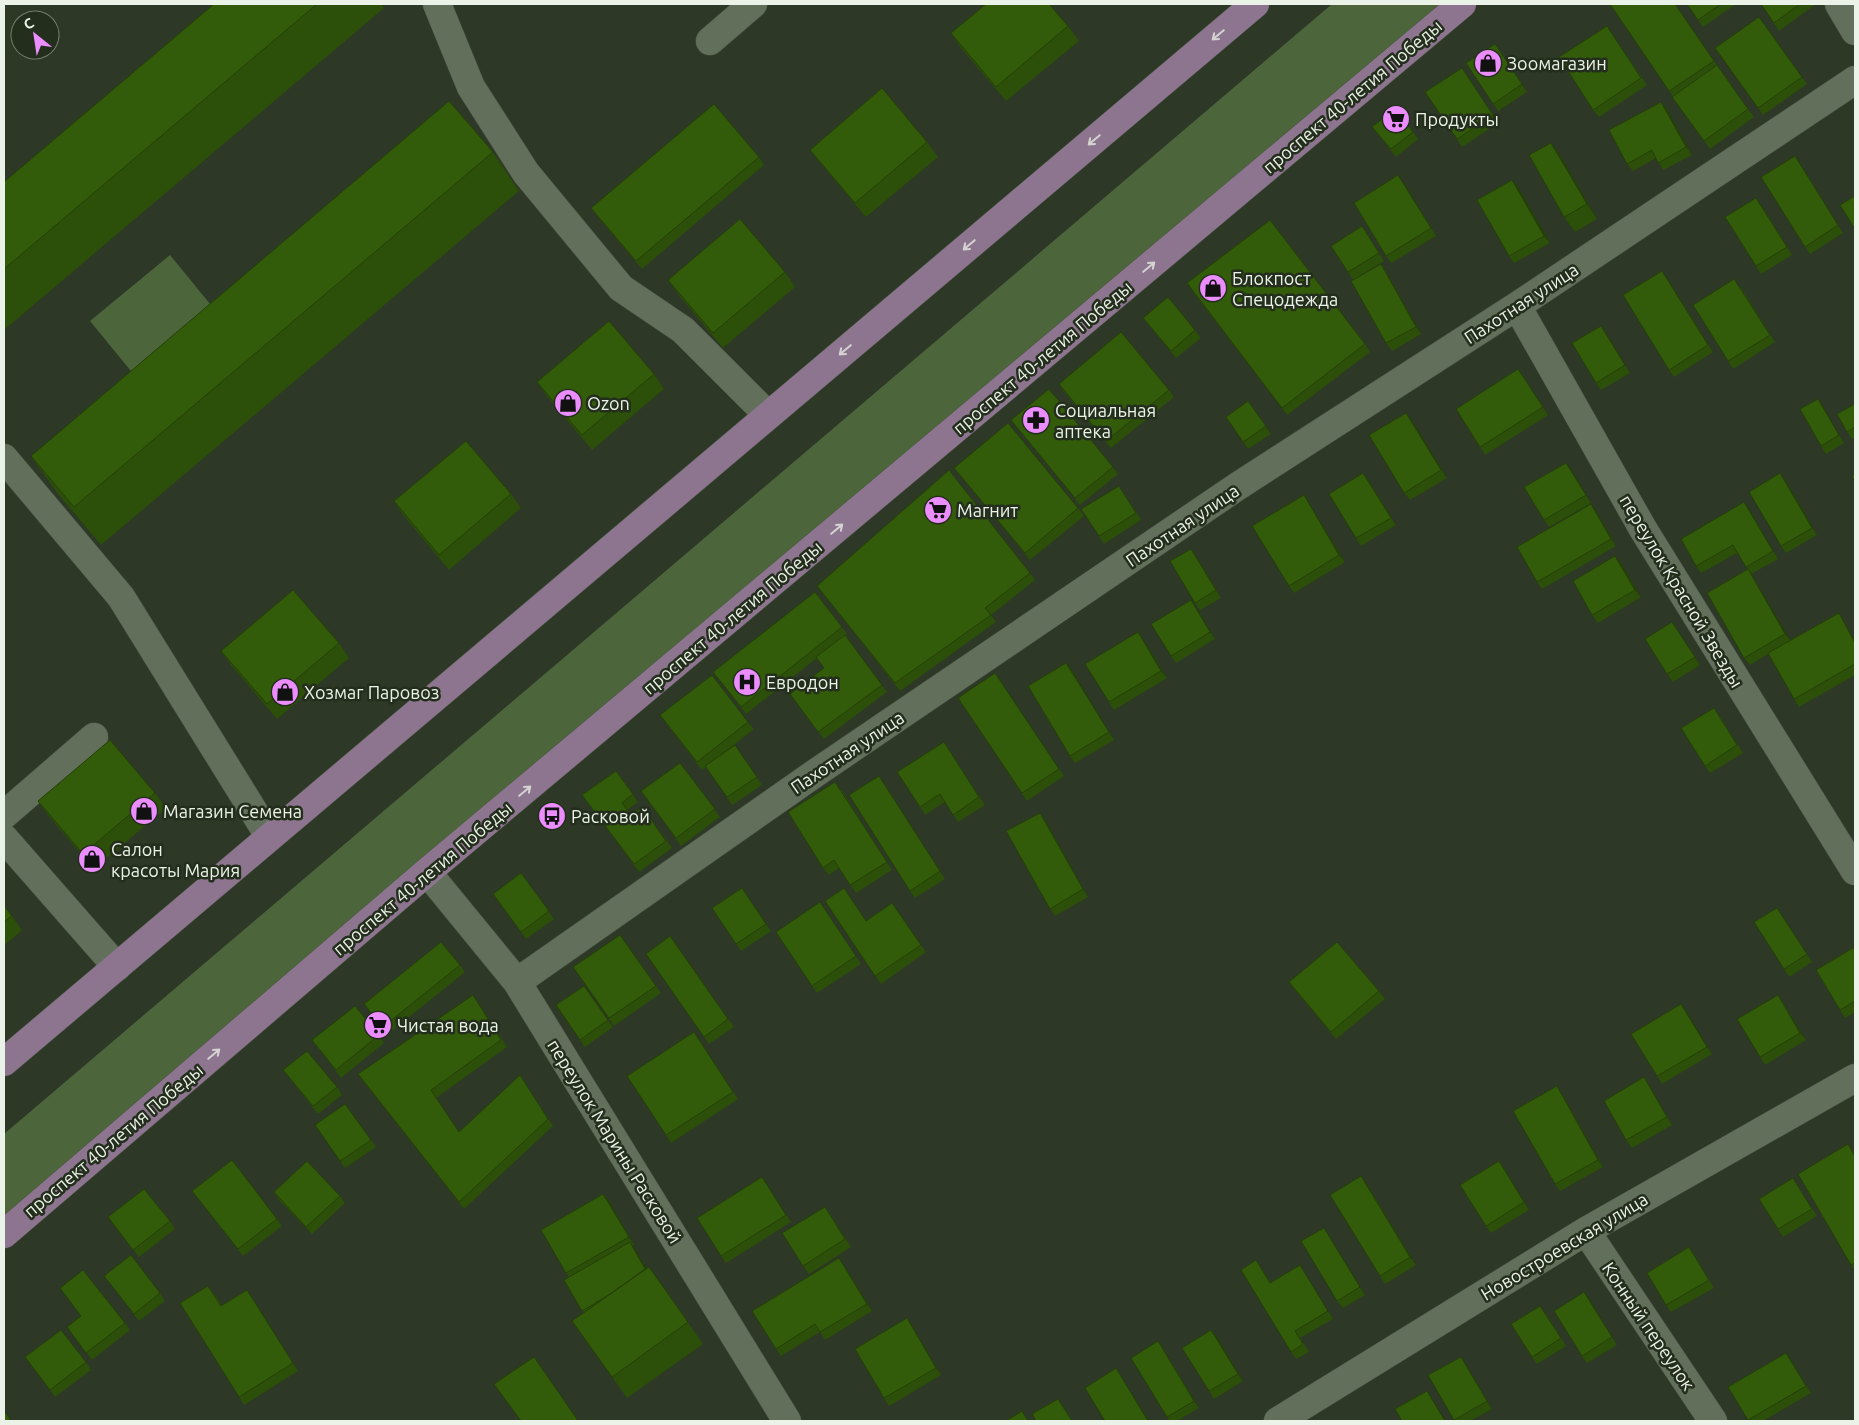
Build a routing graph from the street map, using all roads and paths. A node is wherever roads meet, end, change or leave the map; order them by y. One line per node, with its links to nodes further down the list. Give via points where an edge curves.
1 (437, 4): 10 (street, via 471,86 532,181 622,288 683,330)
2 (753, 4): 7 (street)
3 (1255, 4): 10 (main road, one-way to 10)
4 (1462, 4): 17 (main road, проспект 40-летия Победы, one-way to 4)
5 (1839, 4): 6 (street)
6 (1855, 29)
7 (710, 41)
8 (1855, 80): 9 (street, Пахотная улица)
9 (1517, 306): 16 (street, переулок Красной Звезды, via 1643,529); 19 (street, Пахотная улица, via 1222,497 814,774)
10 (768, 414): 14 (main road)
11 (8, 472): 14 (street, via 120,597)
12 (94, 737): 13 (street)
13 (4, 815)
14 (269, 836): 18 (main road)
15 (4, 838): 18 (street)
16 (1855, 871)
17 (427, 872): 19 (street, переулок Марины Расковой); 23 (main road, проспект 40-летия Победы, one-way to 17)
18 (116, 967): 20 (main road)
19 (517, 982): 24 (street, переулок Марины Расковой)
20 (4, 1062)
21 (1855, 1078): 22 (street, Новостроевская улица)
22 (1586, 1231): 25 (street, Новостроевская улица); 26 (street, Конный переулок)
23 (4, 1234)
24 (787, 1421)
25 (1278, 1421)
26 (1713, 1421)

